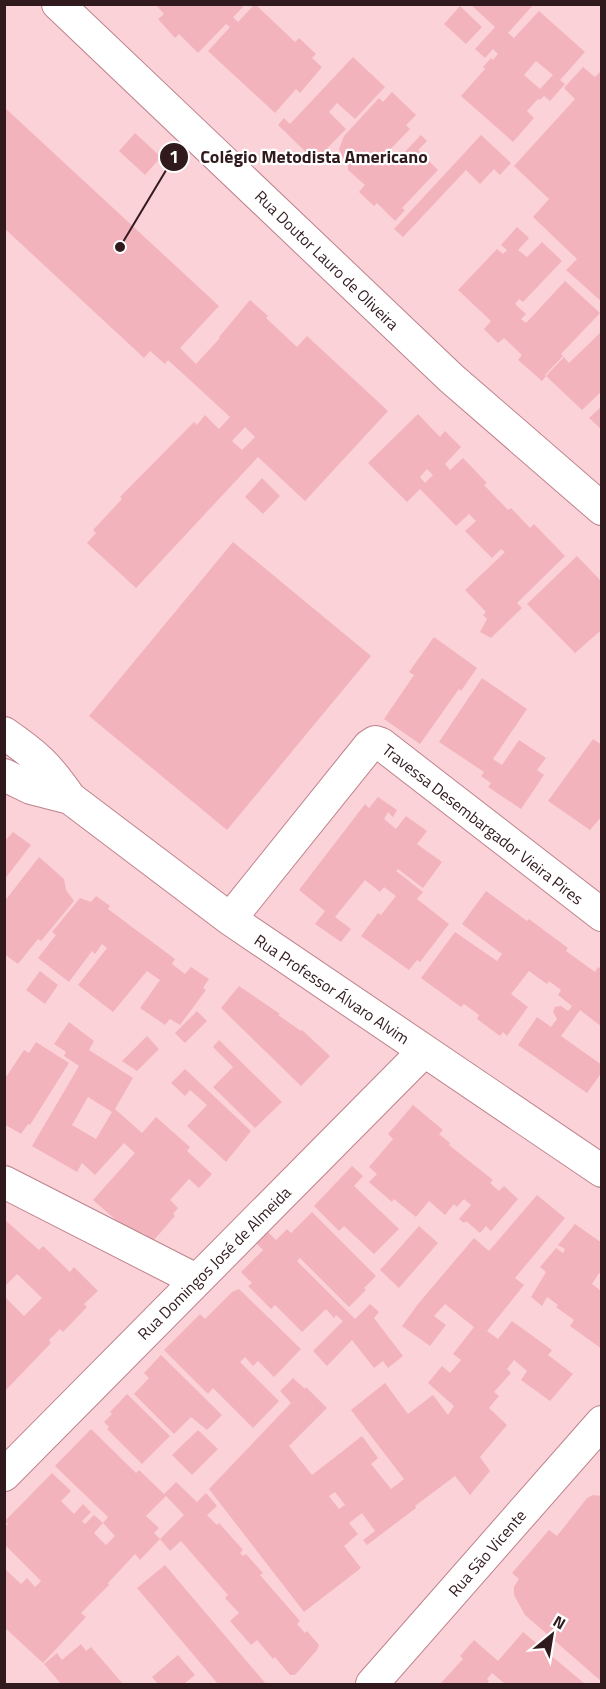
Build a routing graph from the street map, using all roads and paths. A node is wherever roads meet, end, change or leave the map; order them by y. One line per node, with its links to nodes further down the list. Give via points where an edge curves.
1 (58, 4): 2 (street, Rua Doutor Lauro de Oliveira, via 452,378)
2 (602, 509)
3 (4, 733): 5 (street, Rua Professor Álvaro Alvim, via 34,754)
4 (4, 775): 5 (street, Rua Professor Álvaro Alvim, via 31,788)
5 (70, 798): 7 (street, Rua Professor Álvaro Alvim)
6 (602, 915): 7 (street, Travessa Desembargador Vieira Pires, via 375,742)
7 (230, 919): 8 (street, Rua Professor Álvaro Alvim)
8 (424, 1051): 9 (street, Rua Professor Álvaro Alvim); 11 (street, Rua Domingos José de Almeida)
9 (602, 1171)
10 (4, 1182): 11 (street)
11 (196, 1280): 13 (street, Rua Domingos José de Almeida)
12 (602, 1422): 14 (street, Rua São Vicente)
13 (4, 1475)
14 (372, 1684)

